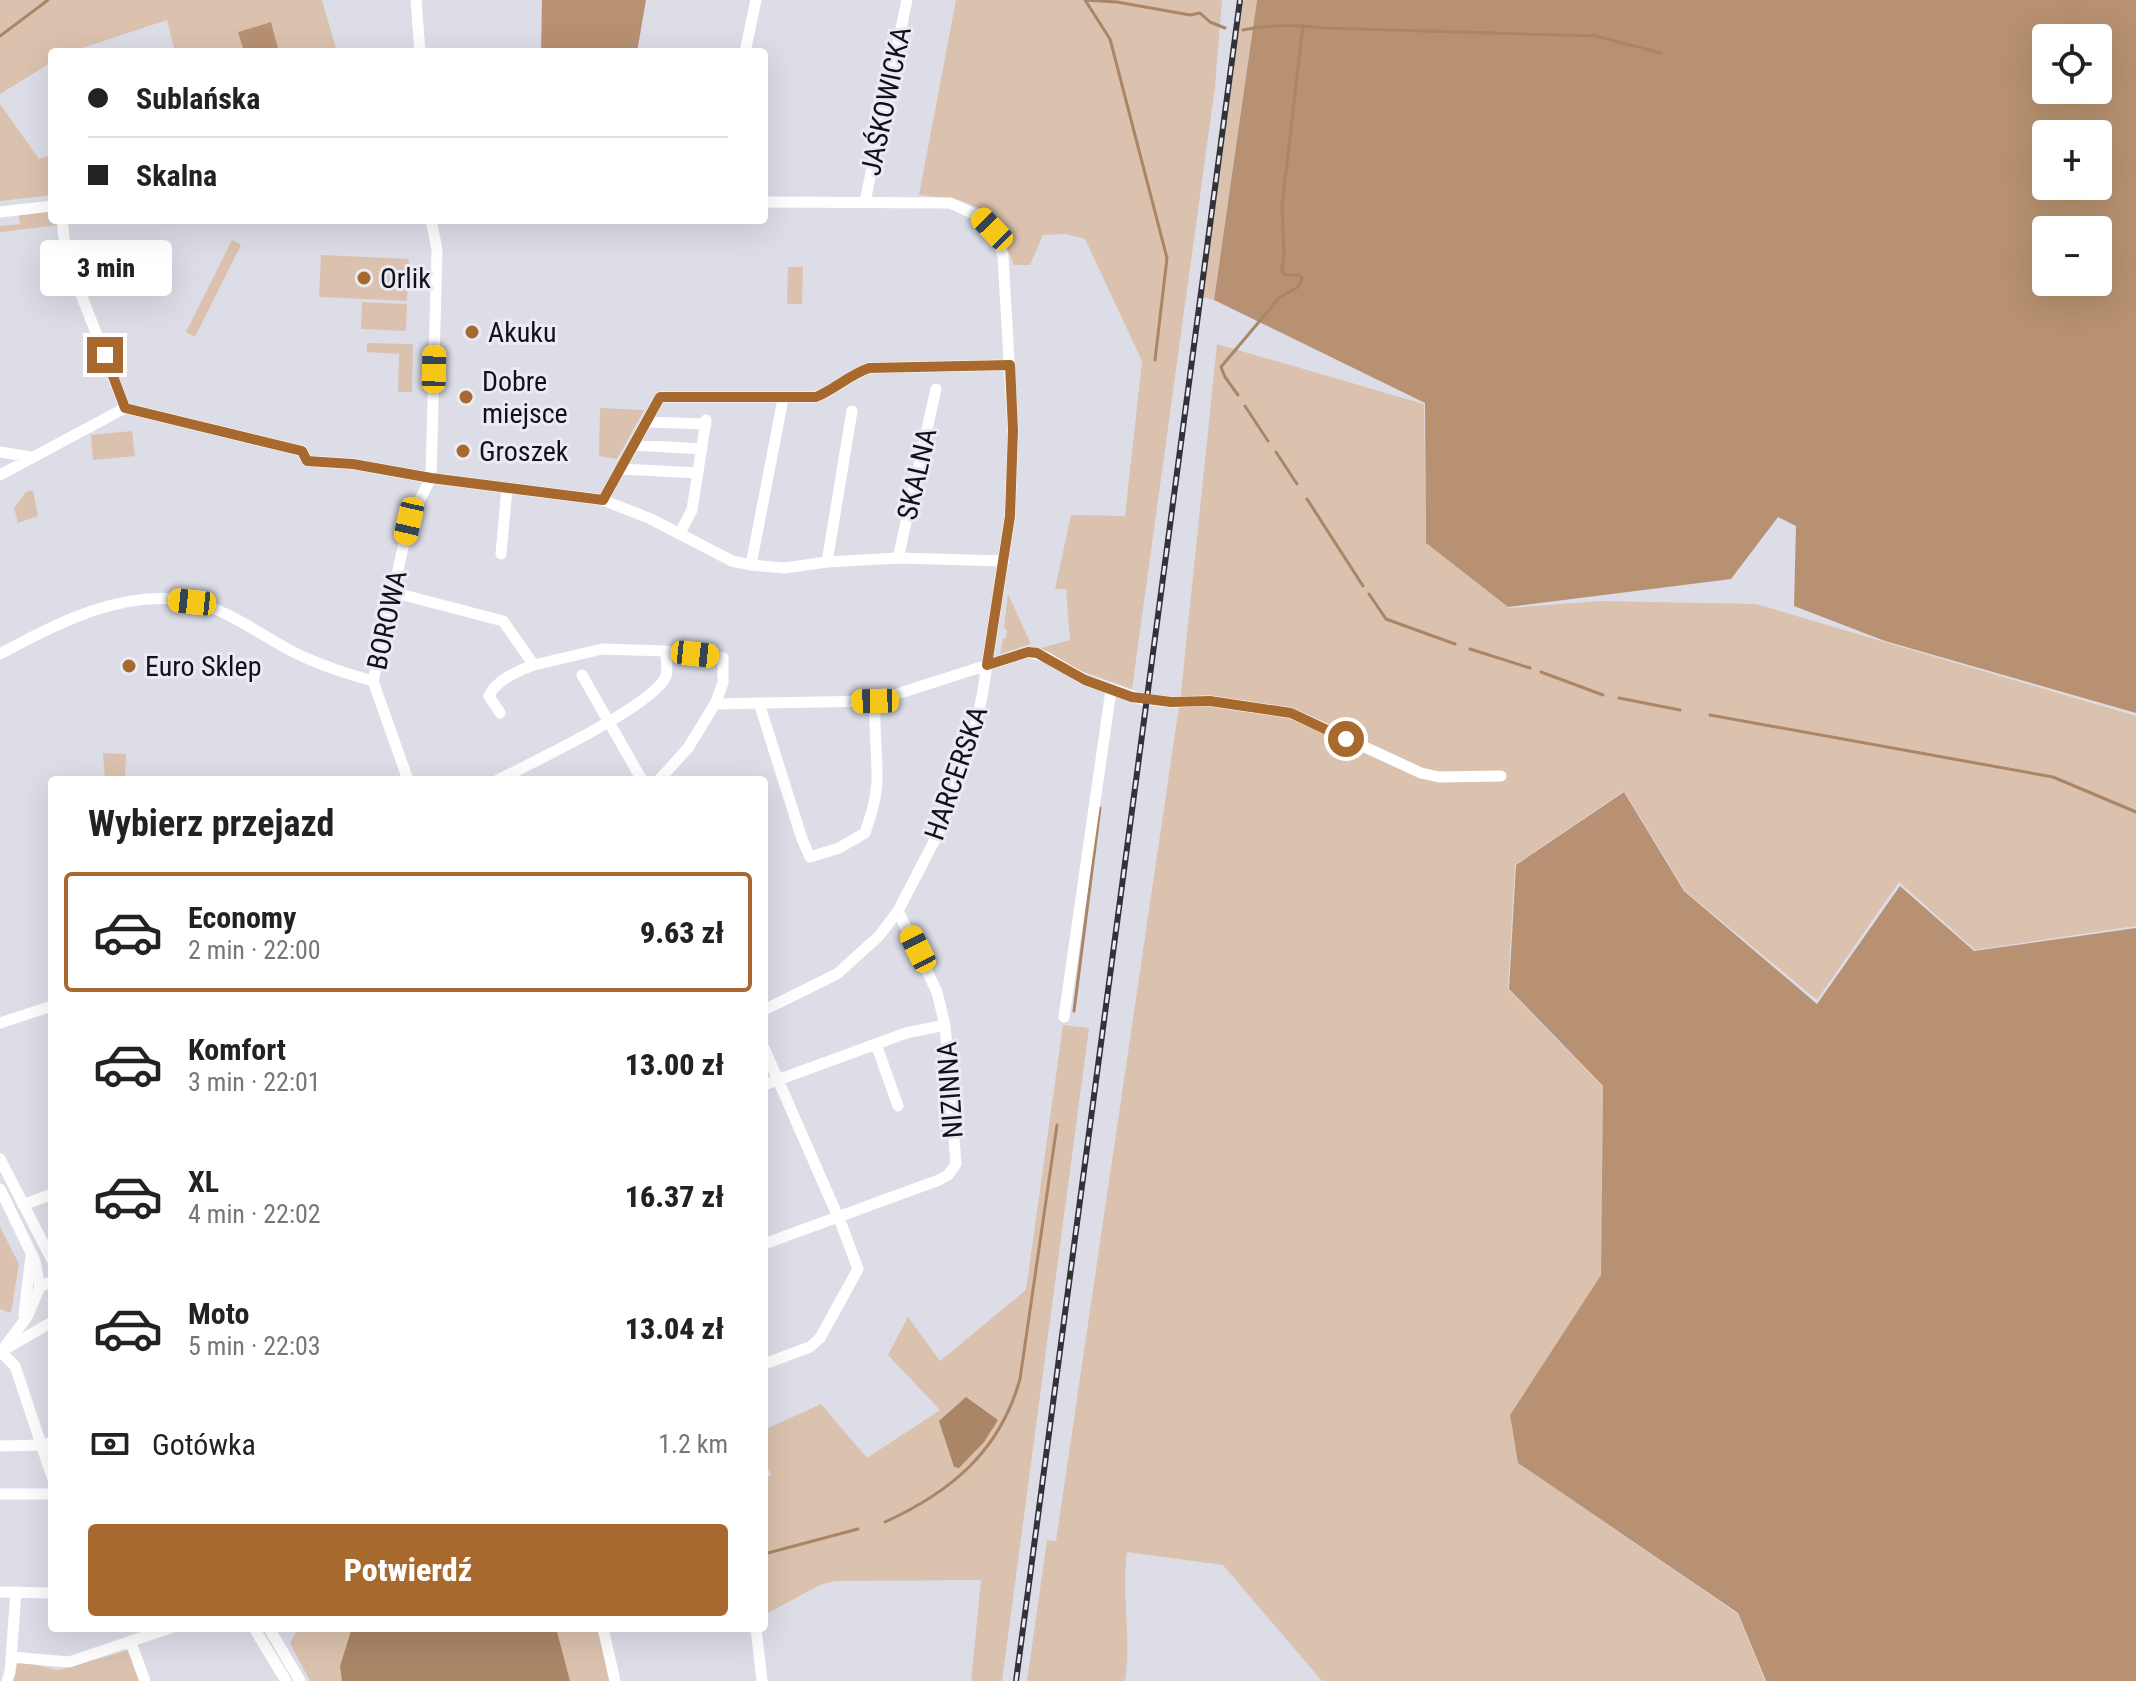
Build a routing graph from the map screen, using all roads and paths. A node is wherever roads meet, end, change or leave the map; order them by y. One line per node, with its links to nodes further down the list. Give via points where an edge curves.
1 (416, 0): 4 (street)
2 (756, 0): 5 (street)
3 (907, 0): 7 (street, JAŚKOWICKA)
4 (420, 48)
5 (746, 48)
6 (768, 202): 7 (street, JAŚKOWICKA)
7 (865, 202): 12 (street, JAŚKOWICKA, via 950,203 981,217 992,229 1003,256)
8 (48, 206): 9 (street)
9 (0, 212)
10 (62, 224): 15 (street, via 66,255 123,387)
11 (432, 224): 25 (street, BOROWA, via 437,249)
12 (1010, 365): 14 (street, via 883,366 856,373 816,397); 31 (street, HARCERSKA, via 1010,516)
13 (936, 389): 30 (street, SKALNA)
14 (783, 399): 17 (street, via 660,397); 33 (street)
15 (125, 408): 21 (street); 25 (street, SKALNA, via 302,451 307,461)
16 (852, 411): 32 (street)
17 (647, 422): 18 (street); 19 (street, via 706,422)
18 (633, 445): 19 (street); 22 (street)
19 (702, 449): 23 (street)
20 (0, 452): 21 (street)
21 (31, 457): 24 (street)
22 (621, 469): 23 (street); 27 (street)
23 (698, 473): 28 (street)
24 (0, 475)
25 (431, 478): 26 (street, SKALNA); 34 (street, BOROWA, via 409,521)
26 (507, 488): 27 (street, SKALNA); 29 (street)
27 (603, 500): 28 (street, SKALNA)
28 (683, 534): 33 (street, SKALNA, via 732,561)
29 (501, 554)
30 (898, 558): 31 (street, SKALNA); 32 (street, SKALNA)
31 (1004, 561): 38 (street, HARCERSKA)
32 (827, 562): 33 (street, SKALNA, via 784,568)
33 (751, 565)
34 (392, 592): 37 (street, via 503,621); 40 (street, BOROWA)
35 (666, 651): 37 (street, via 602,649); 44 (street, via 723,658 723,683); 46 (street, via 666,676)
36 (0, 654): 40 (street, via 94,611 160,598 202,605 290,650)
37 (534, 665): 45 (street, via 492,690 489,696)
38 (987, 665): 41 (street, via 1037,653); 42 (street); 52 (street, HARCERSKA, via 971,743 942,826)
39 (582, 675): 46 (street)
40 (373, 681): 47 (street, BOROWA)
41 (1111, 690): 51 (street, via 1146,700 1210,701 1291,713 1421,773); 55 (street)
42 (875, 701): 43 (street); 43 (street, via 877,777 865,833 810,857)
43 (759, 703): 44 (street)
44 (715, 704): 50 (street, via 688,748)
45 (500, 713)
46 (609, 723): 48 (street); 49 (street)
47 (407, 776)
48 (506, 776)
49 (640, 776)
50 (663, 776)
51 (1501, 776)
52 (898, 911): 54 (street, HARCERSKA, via 837,974); 57 (street, NIZINNA, via 937,992)
53 (48, 1007): 56 (street)
54 (768, 1008)
55 (1064, 1017)
56 (0, 1023)
57 (945, 1025): 58 (street); 67 (street, NIZINNA, via 956,1164 939,1180)
58 (876, 1044): 60 (street); 62 (street)
59 (768, 1057): 60 (street)
60 (778, 1080): 61 (street); 67 (street)
61 (768, 1084)
62 (898, 1106)
63 (0, 1159): 66 (street)
64 (0, 1189): 70 (street)
65 (48, 1196): 66 (street)
66 (23, 1205): 69 (street)
67 (836, 1216): 68 (street, NIZINNA); 78 (street, via 858,1269 820,1338)
68 (768, 1242)
69 (48, 1252)
70 (32, 1254): 72 (street); 75 (street)
71 (48, 1283): 72 (street)
72 (40, 1287): 73 (street)
73 (35, 1303): 74 (street); 75 (street)
74 (48, 1320)
75 (22, 1322): 77 (street)
76 (48, 1324): 77 (street)
77 (0, 1352): 79 (street, via 15,1366)
78 (768, 1363)
79 (47, 1444): 80 (street)
80 (0, 1446)
81 (0, 1494): 82 (street)
82 (48, 1494)
83 (0, 1592): 84 (street)
84 (16, 1592): 85 (street); 92 (street)
85 (48, 1593)
86 (160, 1632): 91 (street)
87 (256, 1632): 95 (street)
88 (271, 1632): 96 (street)
89 (604, 1632): 97 (street)
90 (756, 1632): 98 (street)
91 (131, 1643): 92 (street, via 69,1662); 94 (street)
92 (11, 1657): 93 (street)
93 (7, 1681)
94 (145, 1681)
95 (286, 1681)
96 (300, 1681)
97 (615, 1681)
98 (762, 1681)

